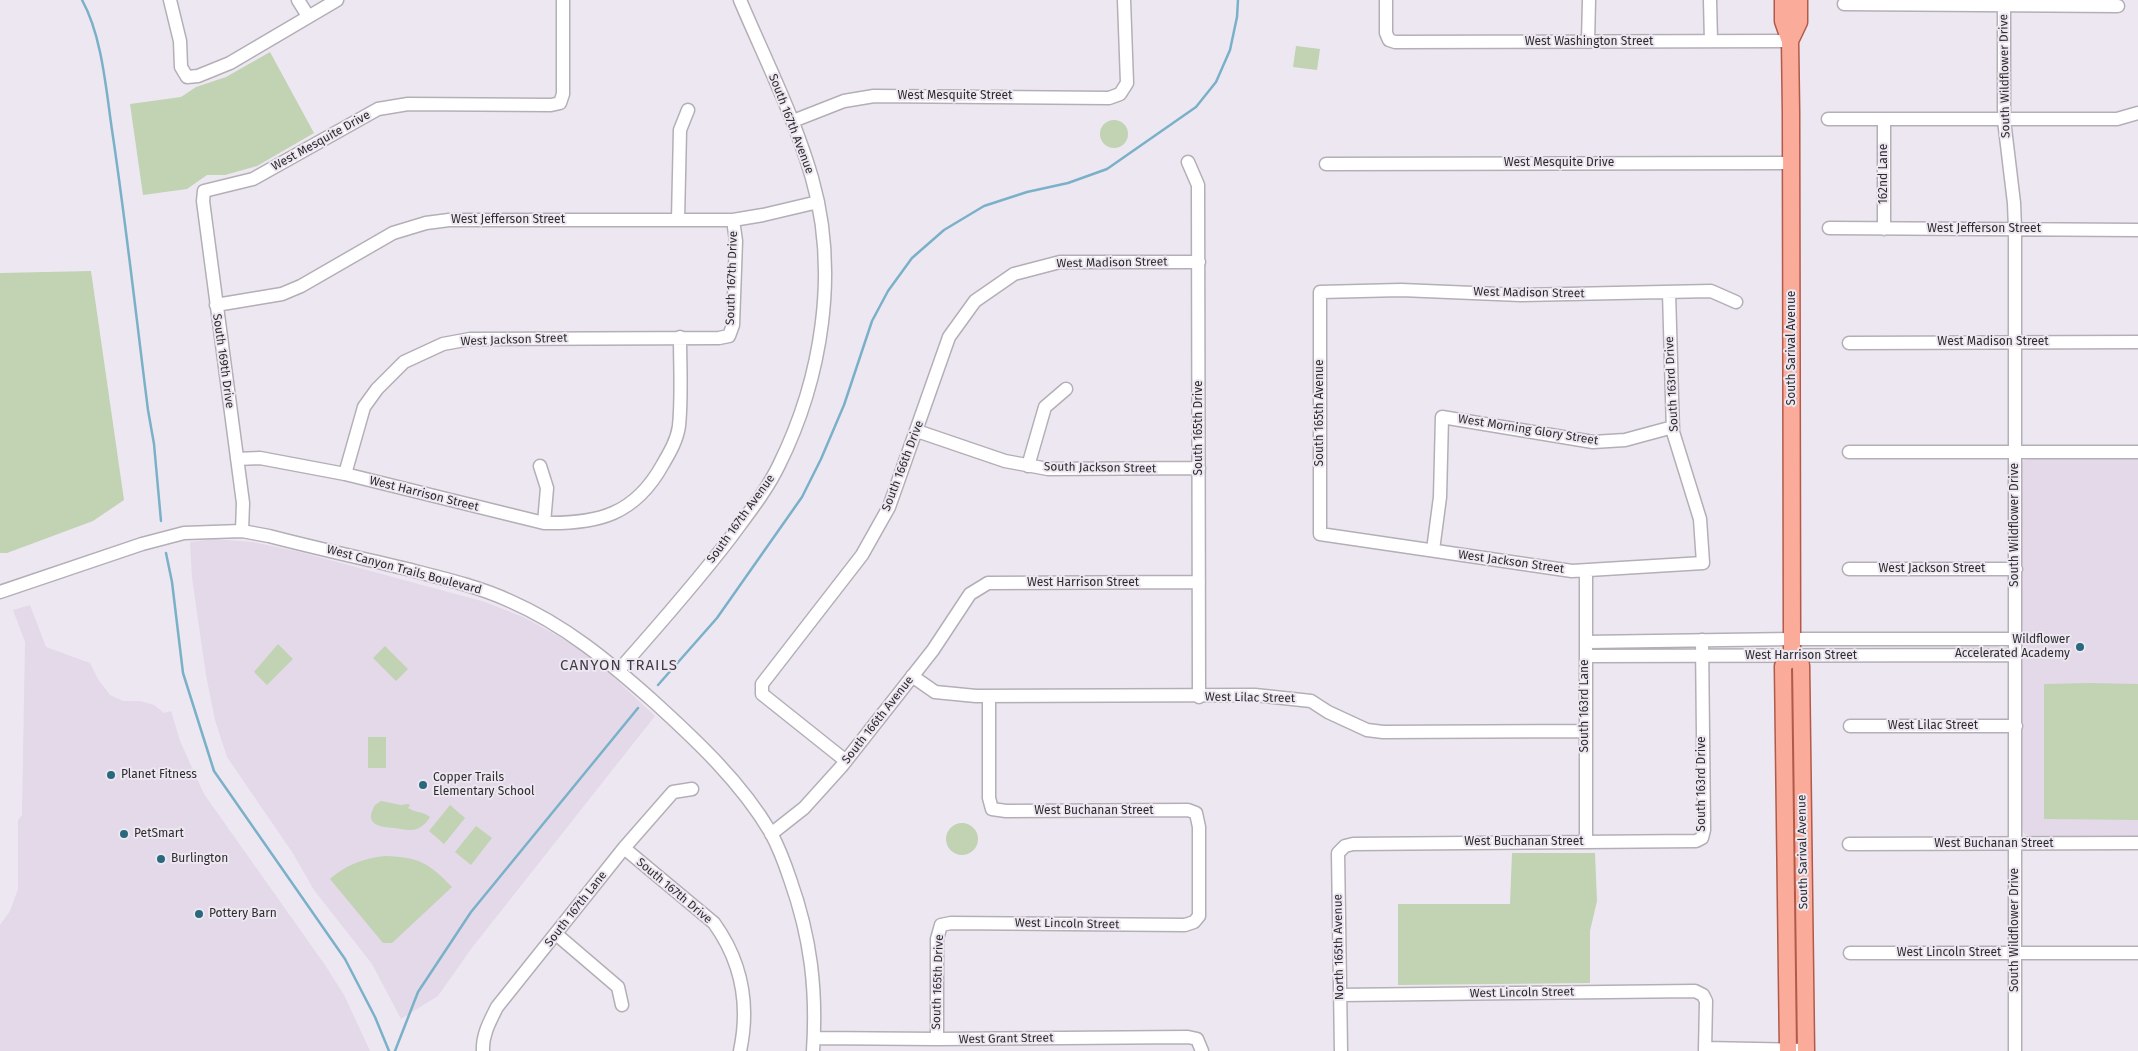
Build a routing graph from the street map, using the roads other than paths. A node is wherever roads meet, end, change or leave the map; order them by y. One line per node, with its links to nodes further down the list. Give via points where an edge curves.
1 (170, 0): 15 (street, via 180,41 181,67 187,77 230,63)
2 (298, 0): 15 (street)
3 (337, 0): 15 (street)
4 (562, 0): 28 (street, West Mesquite Drive, via 563,94 560,103 408,104 378,109 253,178)
5 (740, 0): 24 (street, South 167th Avenue)
6 (1124, 0): 24 (street, West Mesquite Street, via 1127,82 1120,94 1109,98 874,96 844,101)
7 (1386, 0): 18 (street, West Washington Street, via 1386,33 1389,40 1396,42)
8 (1589, 0): 18 (street)
9 (1710, 0): 16 (street)
10 (1783, 0): 17 (main road, South Sarival Avenue, via 1783,21)
11 (1799, 0): 17 (main road, South Sarival Avenue, via 1799,22)
12 (2004, 3): 13 (street); 14 (street); 23 (street, South Wildflower Drive)
13 (1844, 4)
14 (2118, 6)
15 (308, 16)
16 (1710, 41): 17 (street, West Washington Street); 18 (street, West Washington Street)
17 (1790, 41): 26 (main road, South Sarival Avenue)
18 (1588, 42)
19 (688, 110): 30 (street, via 680,130)
20 (2138, 113): 23 (street, via 2117,120)
21 (1828, 118): 22 (street)
22 (1884, 119): 23 (street); 33 (street, 162nd Lane)
23 (2004, 120): 34 (street, South Wildflower Drive)
24 (792, 121): 29 (street, South 167th Avenue)
25 (1188, 162): 36 (street, South 165th Drive, via 1198,185)
26 (1791, 163): 27 (street, West Mesquite Drive); 69 (main road, South Sarival Avenue)
27 (1326, 164)
28 (204, 191): 41 (street, South 169th Drive)
29 (818, 202): 31 (street, West Jefferson Street); 77 (street, South 167th Avenue, via 825,272 821,336 806,398 779,465 718,554)
30 (678, 220): 31 (street, West Jefferson Street); 41 (street, West Jefferson Street, via 449,220 426,223 393,234 282,294)
31 (734, 220): 42 (street, South 167th Drive, via 733,325)
32 (1829, 228): 33 (street, West Jefferson Street)
33 (1884, 229): 34 (street, West Jefferson Street)
34 (2014, 229): 35 (street, West Jefferson Street); 44 (street, South Wildflower Drive)
35 (2138, 230)
36 (1199, 262): 39 (street, West Madison Street, via 1060,262 1014,274); 56 (street, South 165th Drive)
37 (1320, 292): 38 (street, West Madison Street, via 1401,290 1521,295); 60 (street, South 165th Avenue)
38 (1669, 292): 40 (street, West Madison Street, via 1711,291); 48 (street, South 163rd Drive)
39 (975, 301): 49 (street, South 166th Drive, via 949,337)
40 (1736, 302)
41 (216, 305): 53 (street, South 169th Drive)
42 (729, 336): 43 (street, West Jackson Street)
43 (680, 338): 57 (street, West Jackson Street, via 470,339 443,344 404,362 377,389 364,407); 58 (street, West Harrison Street, via 680,411 676,440 659,472 633,501 610,515 576,524)
44 (2015, 342): 45 (street, West Madison Street); 46 (street, West Madison Street); 51 (street, South Wildflower Drive)
45 (2138, 342)
46 (1849, 343)
47 (1066, 390): 55 (street, via 1045,408)
48 (1673, 427): 61 (street, West Morning Glory Street, via 1626,440 1593,442 1442,416 1440,497); 62 (street, South 163rd Drive, via 1700,519)
49 (917, 431): 55 (street, South Jackson Street); 84 (street, South 166th Drive, via 889,507 862,555 762,684 762,694)
50 (1849, 452): 51 (street)
51 (2015, 452): 52 (street); 64 (street, South Wildflower Drive)
52 (2138, 452)
53 (237, 459): 57 (street, West Harrison Street, via 260,458); 59 (street, South 169th Drive, via 243,503)
54 (540, 466): 58 (street, via 547,488)
55 (1028, 466): 56 (street, South Jackson Street, via 1048,469)
56 (1199, 468): 66 (street, South 165th Drive)
57 (345, 474): 58 (street, West Harrison Street)
58 (544, 523)
59 (242, 531): 67 (street, West Canyon Trails Boulevard, via 199,531 165,538); 77 (street, West Canyon Trails Boulevard, via 479,589 558,625 588,644)
60 (1320, 534): 61 (street, West Jackson Street)
61 (1433, 550): 65 (street, West Jackson Street)
62 (1703, 563): 65 (street, West Jackson Street)
63 (1849, 569): 64 (street, West Jackson Street)
64 (2016, 569): 70 (street, South Wildflower Drive)
65 (1586, 571): 72 (street, South 163rd Lane)
66 (1199, 582): 68 (street, West Harrison Street, via 988,583); 80 (street, South 165th Drive)
67 (0, 592)
68 (970, 594): 78 (street, South 166th Avenue)
69 (1792, 639): 70 (street, West Harrison Street); 71 (street, West Harrison Street); 76 (main road, South Sarival Avenue)
70 (2016, 639): 73 (street, South Wildflower Drive)
71 (1702, 640): 72 (street, West Harrison Street); 75 (street, South 163rd Drive)
72 (1586, 642): 74 (street, South 163rd Lane)
73 (2016, 655): 76 (street, West Harrison Street); 82 (street, South Wildflower Drive)
74 (1586, 656): 75 (street, West Harrison Street); 83 (street, South 163rd Lane)
75 (1702, 656): 76 (street, West Harrison Street); 87 (street, South 163rd Drive)
76 (1792, 656): 106 (main road, South Sarival Avenue, via 1783,666); 107 (main road, South Sarival Avenue, via 1801,665)
77 (619, 670): 86 (street, West Canyon Trails Boulevard, via 718,764)
78 (912, 676): 79 (street, West Lilac Street, via 936,692); 84 (street, South 166th Avenue)
79 (989, 697): 80 (street, West Lilac Street); 94 (street, West Buchanan Street, via 989,798 992,809 1188,810 1196,813 1199,827 1199,916)
80 (1199, 697): 83 (street, West Lilac Street, via 1256,695 1311,701 1366,730 1383,732)
81 (1850, 726): 82 (street, West Lilac Street)
82 (2016, 726): 90 (street, South Wildflower Drive)
83 (1585, 731): 88 (street, South 163rd Lane)
84 (846, 761): 86 (street, South 166th Avenue, via 804,808)
85 (692, 789): 93 (street, South 167th Lane, via 673,792)
86 (771, 834): 102 (street, West Canyon Trails Boulevard, via 800,906 806,932 815,992)
87 (1702, 838): 88 (street, West Buchanan Street, via 1696,842)
88 (1586, 842): 92 (street, West Buchanan Street)
89 (1850, 844): 90 (street, West Buchanan Street)
90 (2015, 844): 91 (street, West Buchanan Street); 98 (street, South Wildflower Drive)
91 (2138, 844)
92 (1345, 846): 100 (street, North 165th Avenue, via 1338,854)
93 (624, 848): 96 (street, South 167th Lane); 109 (street, South 167th Drive, via 714,923 724,938 735,959 744,997)
94 (1194, 922): 95 (street, West Lincoln Street, via 1185,925)
95 (941, 925): 103 (street, South 165th Drive, via 937,939)
96 (556, 934): 101 (street, via 618,987); 108 (street, South 167th Lane, via 497,1007)
97 (1850, 953): 98 (street, West Lincoln Street)
98 (2015, 953): 99 (street, West Lincoln Street); 112 (street, South Wildflower Drive)
99 (2138, 953)
100 (1340, 995): 105 (street, West Lincoln Street, via 1695,991 1706,1001); 111 (street, North 165th Avenue)
101 (622, 1005)
102 (814, 1038): 103 (street, West Grant Street); 110 (street, West Canyon Trails Boulevard)
103 (937, 1039): 104 (street, West Grant Street, via 1178,1037)
104 (1199, 1045)
105 (1705, 1050): 106 (street)
106 (1788, 1050): 107 (street)
107 (1806, 1050)
108 (483, 1051)
109 (740, 1051)
110 (813, 1051)
111 (1341, 1051)
112 (2015, 1051)

